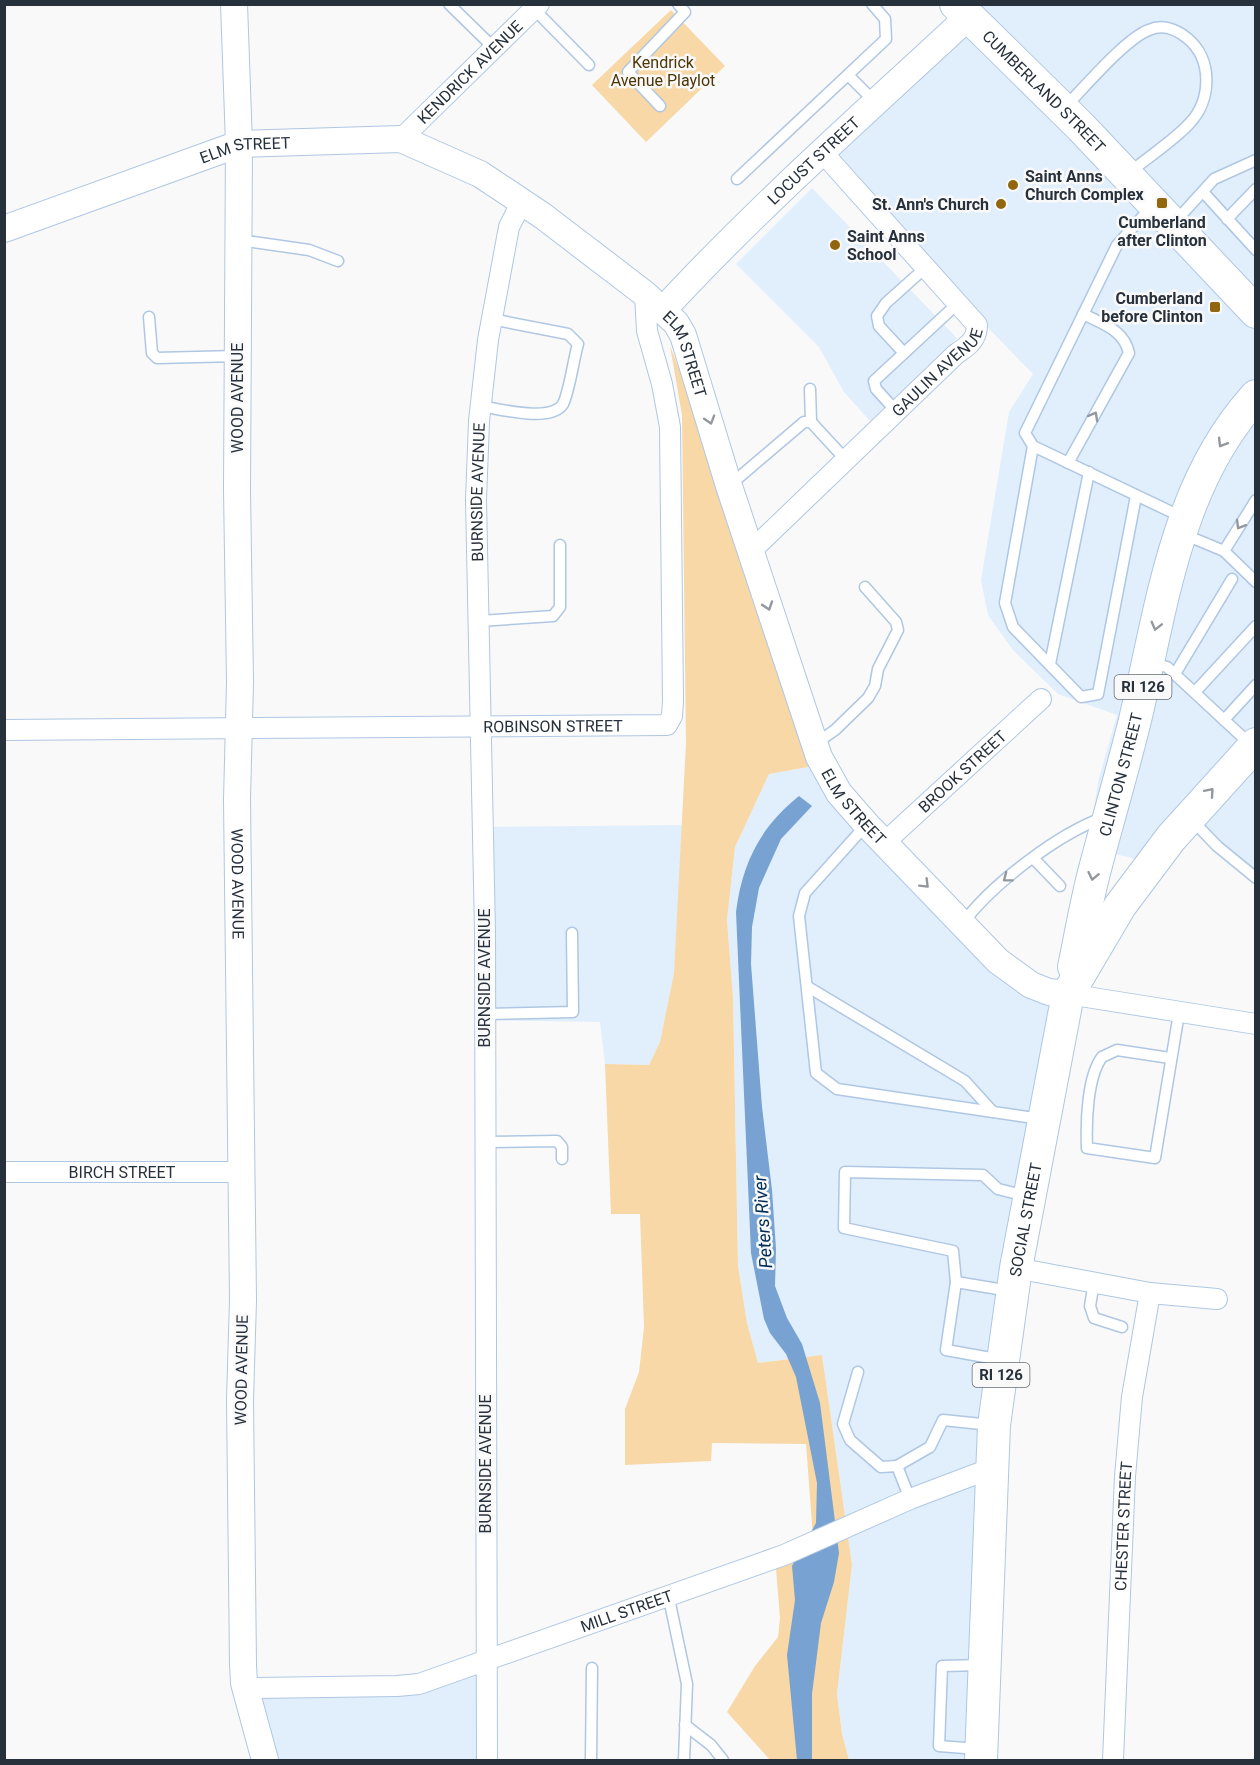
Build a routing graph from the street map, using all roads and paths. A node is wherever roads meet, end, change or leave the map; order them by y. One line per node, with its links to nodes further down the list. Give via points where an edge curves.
1 (234, 4): 14 (street, WOOD AVENUE)
2 (449, 4): 7 (lane)
3 (678, 4): 11 (lane, via 685,12 628,72)
4 (872, 4): 9 (lane, via 885,19 886,39)
5 (536, 7): 7 (street, KENDRICK AVENUE); 8 (lane)
6 (966, 11): 10 (street, LOCUST STREET); 12 (main road, CUMBERLAND STREET)
7 (494, 48): 13 (street, KENDRICK AVENUE)
8 (589, 65)
9 (848, 75): 10 (lane); 18 (lane)
10 (876, 103): 15 (street, LOCUST STREET)
11 (660, 106)
12 (1062, 109): 17 (main road, CUMBERLAND STREET); 17 (lane, via 1148,30 1162,27 1189,40 1206,68 1204,94 1198,109 1190,123)
13 (400, 139): 14 (street, ELM STREET); 21 (street, ELM STREET, via 472,170)
14 (239, 144): 24 (street, ELM STREET); 25 (street, WOOD AVENUE)
15 (823, 153): 28 (street, GAULIN AVENUE); 29 (street, LOCUST STREET, via 693,277)
16 (1256, 160): 20 (lane, via 1214,179)
17 (1126, 175): 22 (main road, CUMBERLAND STREET)
18 (737, 179)
19 (1256, 189): 23 (lane)
20 (1204, 193): 22 (lane); 23 (lane)
21 (522, 201): 29 (street, ELM STREET); 34 (street, BURNSIDE AVENUE, via 509,227)
22 (1163, 214): 31 (main road, CUMBERLAND STREET); 32 (lane, via 1117,245)
23 (1227, 219): 26 (lane)
24 (4, 229)
25 (238, 240): 27 (lane, via 309,250); 36 (street, WOOD AVENUE)
26 (1256, 250)
27 (338, 261)
28 (925, 268): 30 (street, GAULIN AVENUE); 35 (lane, via 877,316 879,326)
29 (654, 302): 46 (street, ELM STREET, one-way to 46, via 676,323 688,347); 64 (street, ROBINSON STREET, via 647,331 670,427 672,716 667,725 657,726)
30 (957, 304): 35 (lane); 40 (street, GAULIN AVENUE, via 977,325 976,335)
31 (1256, 312)
32 (1083, 314): 42 (lane, via 1025,433); 44 (lane, one-way to 32, via 1129,353 1121,334)
33 (149, 317): 36 (lane, via 152,353 157,358)
34 (491, 319): 39 (street, BURNSIDE AVENUE); 39 (lane, via 568,334 578,344 563,404 554,411 540,415)
35 (904, 353): 40 (lane, via 874,381 876,389)
36 (237, 356): 66 (street, WOOD AVENUE)
37 (810, 389): 41 (lane)
38 (1256, 396): 49 (main road, CLINTON STREET / RI 126, one-way to 49, via 1219,447)
39 (482, 406): 56 (street, BURNSIDE AVENUE, via 476,500)
40 (897, 412): 43 (street, GAULIN AVENUE)
41 (811, 422): 43 (lane); 46 (lane, via 804,422)
42 (1033, 446): 44 (lane); 58 (lane, via 1005,603 1013,627)
43 (846, 460): 52 (street, GAULIN AVENUE)
44 (1068, 463): 45 (lane)
45 (1089, 472): 47 (lane); 58 (lane)
46 (729, 486): 52 (street, ELM STREET)
47 (1136, 496): 49 (lane); 58 (lane, via 1098,694 1081,697)
48 (1256, 500): 51 (lane, one-way to 51)
49 (1183, 526): 51 (lane); 59 (main road, CLINTON STREET / RI 126, one-way to 59)
50 (560, 545): 56 (lane, via 560,607 553,616)
51 (1224, 551): 54 (lane)
52 (750, 552): 67 (street, ELM STREET, one-way to 67)
53 (1232, 579): 59 (lane)
54 (1256, 582)
55 (865, 587): 67 (lane, via 896,622 898,630 868,698)
56 (480, 621): 64 (street, BURNSIDE AVENUE)
57 (1256, 626): 61 (lane)
58 (1050, 664)
59 (1161, 667): 61 (lane); 69 (main road, CLINTON STREET / RI 126)
60 (1256, 685): 63 (lane)
61 (1195, 692): 63 (lane)
62 (1041, 699): 71 (street, BROOK STREET)
63 (1224, 720): 68 (lane)
64 (482, 728): 66 (street, ROBINSON STREET); 81 (street, BURNSIDE AVENUE)
65 (4, 730): 66 (street, ROBINSON STREET)
66 (239, 730): 89 (street, WOOD AVENUE)
67 (814, 744): 71 (street, ELM STREET, via 830,781)
68 (1254, 745): 70 (main road, SOCIAL STREET / RI 126, one-way to 68)
69 (1111, 815): 72 (lane, via 1086,824); 73 (main road, via 1125,854 1140,863); 79 (main road, CLINTON STREET / RI 126, one-way to 79, via 1095,866)
70 (1189, 817): 73 (main road, SOCIAL STREET / RI 126); 74 (lane)
71 (875, 834): 76 (street, ELM STREET, one-way to 76); 78 (lane, via 805,892 799,916)
72 (1034, 859): 75 (lane); 76 (lane, one-way to 76, via 1005,878)
73 (1152, 863): 79 (main road, SOCIAL STREET / RI 126, via 1120,906)
74 (1256, 878)
75 (1060, 886)
76 (963, 923): 79 (street, ELM STREET, via 998,961 1031,985)
77 (572, 933): 81 (lane, via 573,1012)
78 (808, 987): 84 (lane, via 965,1081); 84 (lane, via 816,1073 837,1089)
79 (1068, 994): 80 (street); 85 (main road, SOCIAL STREET / RI 126)
80 (1179, 1013): 82 (street); 83 (lane)
81 (484, 1014): 86 (street, BURNSIDE AVENUE)
82 (1256, 1024)
83 (1170, 1058): 83 (lane, via 1155,1158 1087,1148 1086,1124 1094,1075 1102,1056 1117,1050)
84 (993, 1112): 85 (lane)
85 (1044, 1120): 90 (main road, SOCIAL STREET / RI 126)
86 (484, 1142): 87 (lane, via 556,1142 562,1146); 104 (street, BURNSIDE AVENUE)
87 (562, 1159)
88 (4, 1172): 89 (street, BIRCH STREET)
89 (241, 1172): 107 (street, WOOD AVENUE, via 242,1596)
90 (1029, 1197): 91 (main road, SOCIAL STREET / RI 126); 92 (lane, via 998,1189 983,1175 845,1172 844,1228 953,1251)
91 (1014, 1280): 92 (lane); 93 (street); 97 (main road, SOCIAL STREET / RI 126)
92 (956, 1282): 97 (lane, via 946,1350)
93 (1094, 1282): 94 (street); 96 (lane, via 1090,1306 1094,1318)
94 (1150, 1293): 95 (street); 115 (street, CHESTER STREET, via 1132,1396 1125,1476)
95 (1217, 1299)
96 (1122, 1327)
97 (1003, 1360): 99 (main road, SOCIAL STREET / RI 126)
98 (858, 1372): 100 (lane, via 843,1425 850,1440 880,1467)
99 (994, 1425): 100 (lane, via 943,1420 930,1447); 101 (main road, SOCIAL STREET / RI 126)
100 (897, 1466): 102 (lane)
101 (992, 1468): 102 (street, MILL STREET); 105 (main road, SOCIAL STREET / RI 126)
102 (910, 1499): 103 (street, MILL STREET, via 784,1555)
103 (668, 1594): 104 (street, MILL STREET); 108 (lane, via 687,1684)
104 (486, 1660): 107 (street, MILL STREET, via 418,1684); 111 (street, BURNSIDE AVENUE)
105 (985, 1665): 109 (main road, SOCIAL STREET / RI 126); 109 (lane, via 942,1666 939,1746)
106 (592, 1668): 112 (lane)
107 (246, 1688): 110 (street, WOOD AVENUE)
108 (685, 1725): 113 (lane); 114 (lane, via 711,1745)
109 (982, 1755)
110 (265, 1761)
111 (486, 1761)
112 (591, 1761)
113 (684, 1761)
114 (723, 1761)
115 (1113, 1761)

